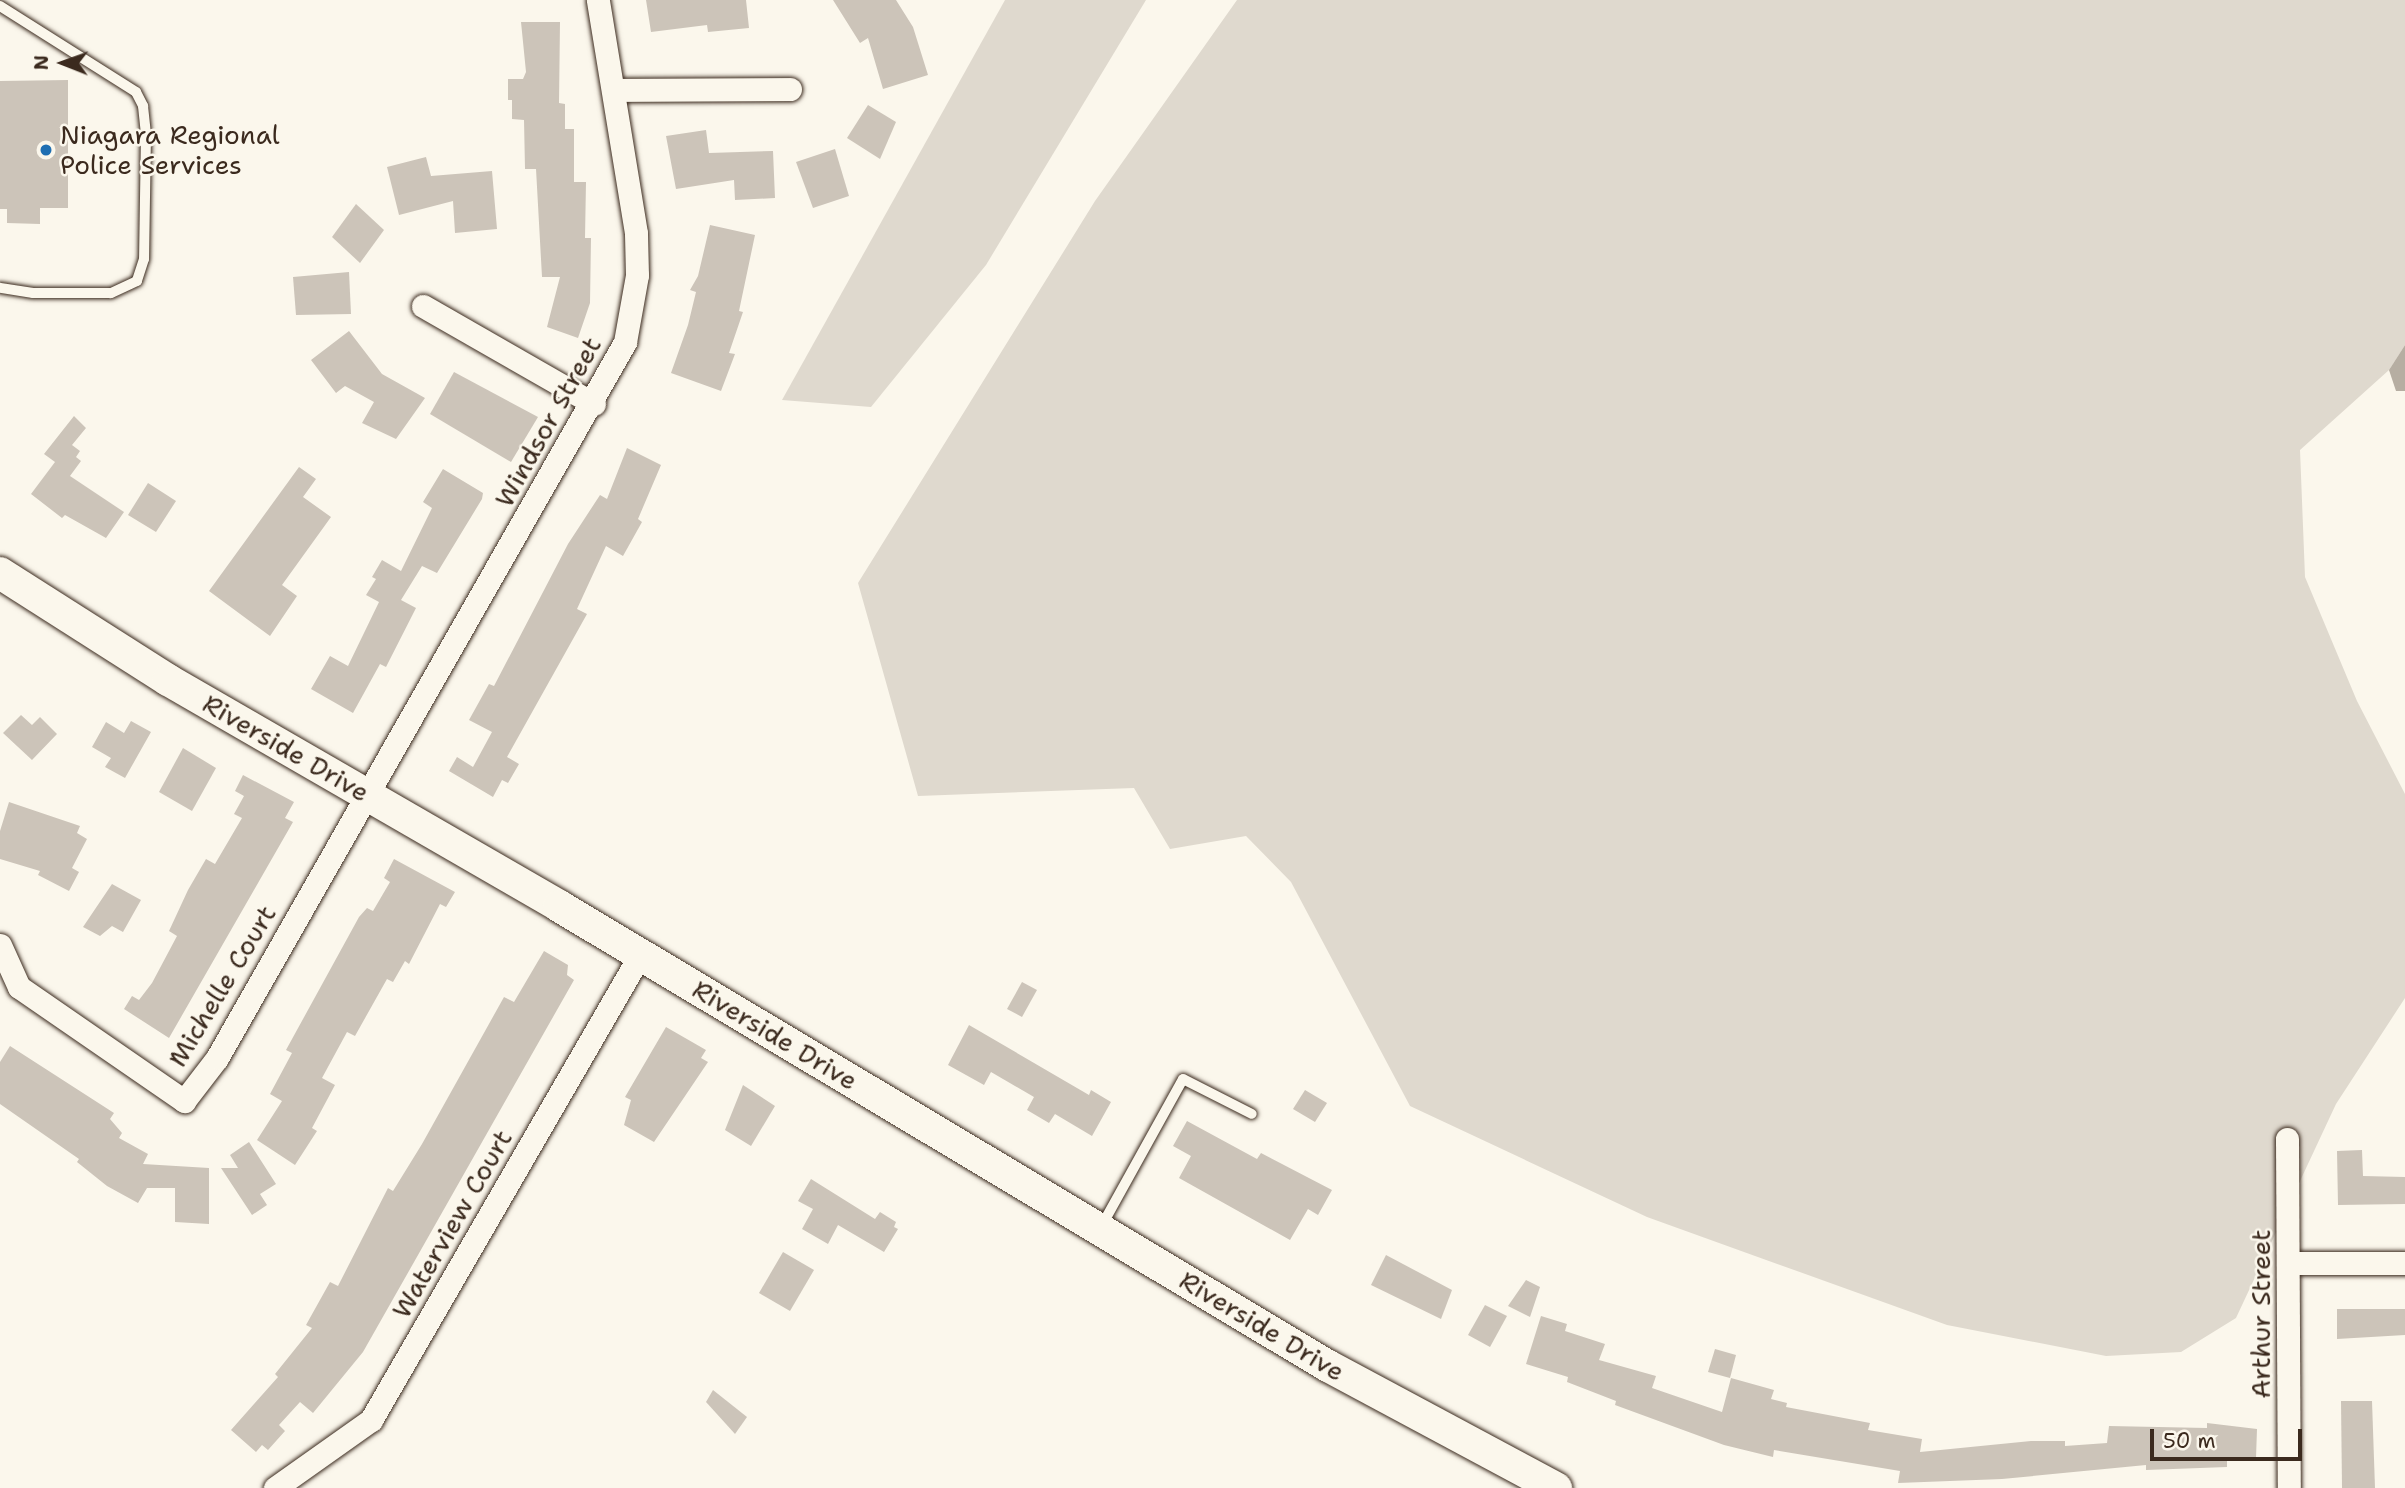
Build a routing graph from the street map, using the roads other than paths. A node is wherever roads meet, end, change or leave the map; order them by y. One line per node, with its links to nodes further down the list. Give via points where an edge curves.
1 (598, 0): 4 (street, Windsor Street)
2 (0, 6): 5 (lane, via 136,92 143,106 146,134 145,259 137,281 111,293 33,293)
3 (790, 89): 4 (street)
4 (614, 90): 7 (street, Windsor Street, via 636,233 637,275 625,342)
5 (0, 288)
6 (422, 306): 7 (street)
7 (594, 404): 9 (street, Windsor Street)
8 (0, 573): 9 (main road, Riverside Drive, via 168,680)
9 (367, 793): 10 (street, Michelle Court, via 217,1058 184,1101 19,987); 11 (main road, Riverside Drive)
10 (0, 944)
11 (640, 955): 14 (main road, Riverside Drive); 17 (street, Waterview Court, via 371,1420)
12 (1252, 1114): 14 (lane, via 1183,1079)
13 (2287, 1139): 15 (street, Arthur Street)
14 (1100, 1230): 18 (main road, Riverside Drive, via 1328,1366)
15 (2289, 1263): 16 (street); 19 (street, Arthur Street)
16 (2405, 1263)
17 (275, 1488)
18 (1556, 1488)
19 (2289, 1488)

